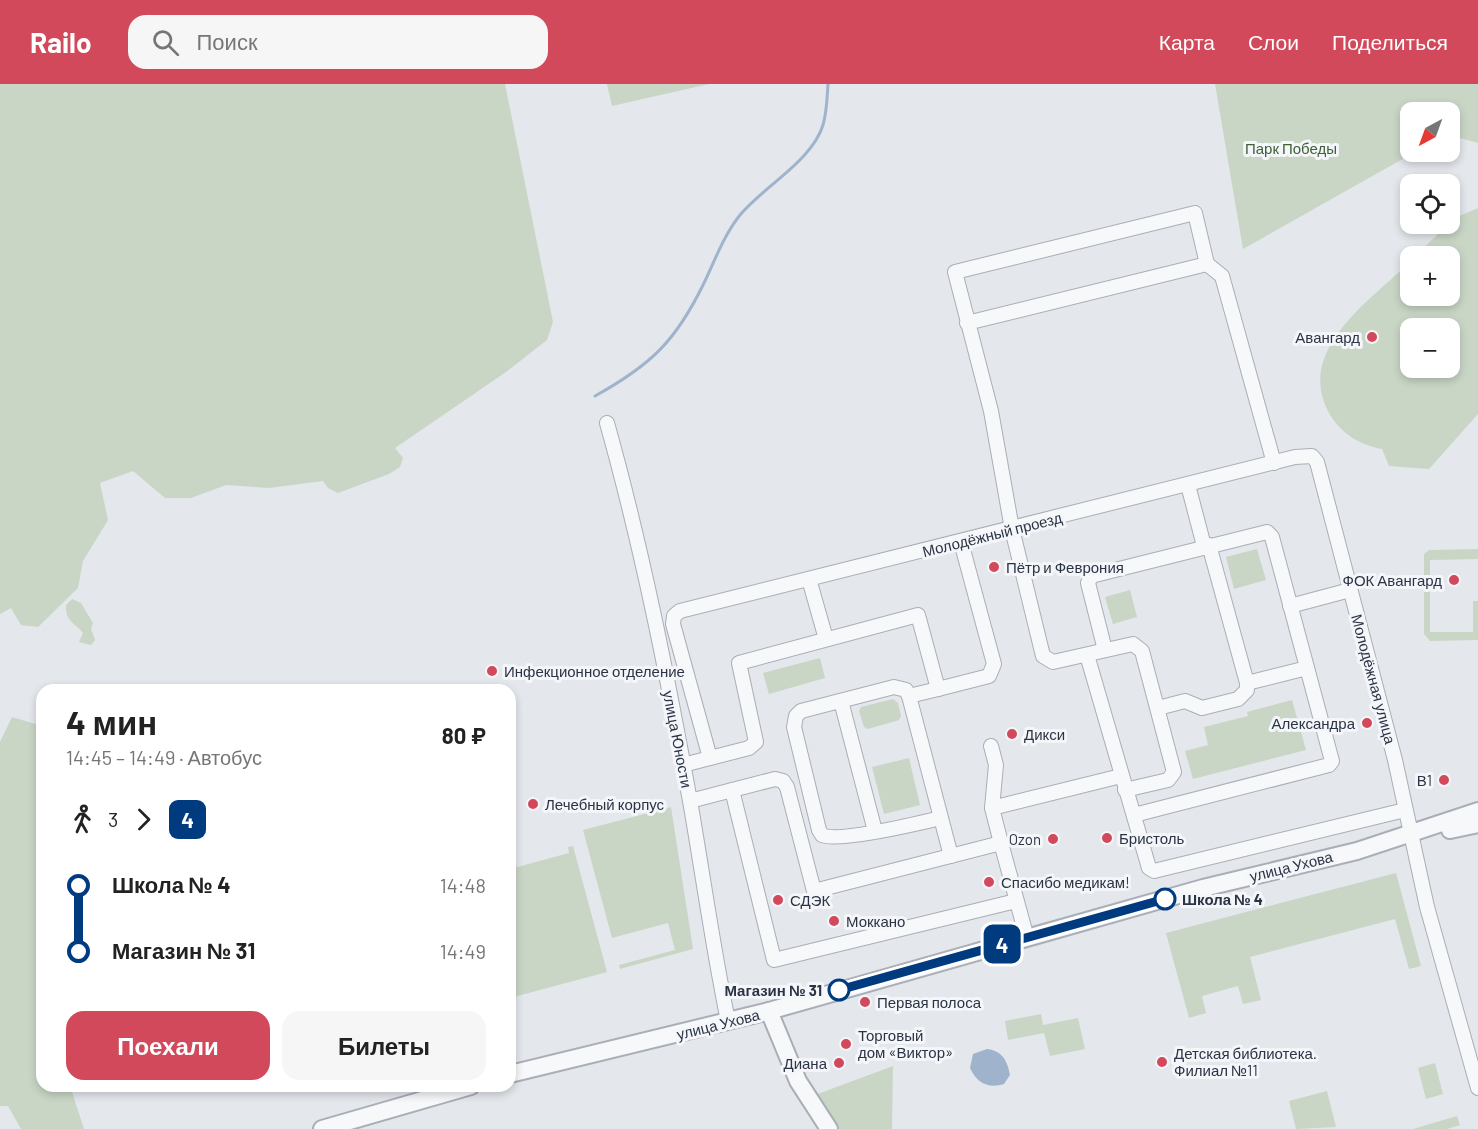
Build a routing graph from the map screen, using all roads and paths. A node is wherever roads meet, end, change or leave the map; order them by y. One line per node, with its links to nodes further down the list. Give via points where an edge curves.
1 (1207, 264): 2 (street); 2 (street, via 1195,213 955,272); 5 (street, via 1222,276)
2 (967, 323): 7 (street, via 991,411)
3 (607, 423): 24 (street, улица Юности, via 636,528)
4 (1312, 456): 5 (street, Молодёжный проезд); 11 (street, Молодёжная улица, via 1317,462)
5 (1274, 463): 6 (street, Молодёжный проезд)
6 (1188, 485): 7 (street, Молодёжный проезд); 9 (street)
7 (1012, 529): 8 (street, Молодёжный проезд); 15 (street, via 1043,656 1053,662)
8 (961, 542): 10 (street, Молодёжный проезд); 18 (street, via 993,671 983,679)
9 (1207, 545): 12 (street, via 1264,531 1270,534); 14 (street, via 1091,576 1088,583); 17 (street)
10 (809, 579): 13 (street); 23 (street, Молодёжный проезд, via 680,611 674,616)
11 (1350, 590): 12 (street); 30 (street, Молодёжная улица)
12 (1290, 606): 16 (street)
13 (826, 639): 18 (street, via 918,615); 23 (street, via 739,663 756,742 749,748)
14 (1105, 650): 15 (street); 21 (street, via 1133,644 1140,648)
15 (1087, 655): 25 (street)
16 (1307, 668): 17 (street); 32 (street, via 1330,764)
17 (1247, 683): 21 (street, via 1247,690 1239,699 1202,708 1185,701)
18 (938, 688): 19 (street)
19 (909, 696): 20 (street, via 906,690 894,687); 33 (street)
20 (841, 701): 35 (street); 35 (street, via 801,711 794,721 819,830 834,838)
21 (1158, 708): 27 (street, via 1174,776)
22 (992, 746): 29 (street, via 996,765)
23 (710, 758): 24 (street)
24 (683, 765): 28 (street, улица Юности)
25 (1121, 776): 27 (street); 29 (street)
26 (732, 790): 28 (street); 38 (street, via 775,779 783,781 814,891); 39 (street, via 774,960)
27 (1125, 790): 32 (street)
28 (690, 801): 42 (street, улица Юности)
29 (992, 808): 37 (street)
30 (1406, 810): 32 (street, via 1158,872 1149,868); 36 (street, Молодёжная улица)
31 (1478, 811): 36 (street, улица Ухова)
32 (1134, 815)
33 (941, 818): 35 (street); 38 (street)
34 (1478, 824): 36 (street, улица Ухова)
35 (875, 831)
36 (1410, 835): 40 (street, улица Ухова); 44 (street, Молодёжная улица)
37 (1001, 843): 38 (street); 39 (street)
38 (951, 855)
39 (1016, 901): 40 (street)
40 (1027, 938): 41 (street, улица Ухова)
41 (769, 1011): 42 (street, улица Ухова); 47 (street, via 798,1081)
42 (728, 1022): 43 (street, улица Ухова)
43 (516, 1073)
44 (1478, 1088)
45 (450, 1092): 46 (street)
46 (322, 1129)
47 (829, 1129)

